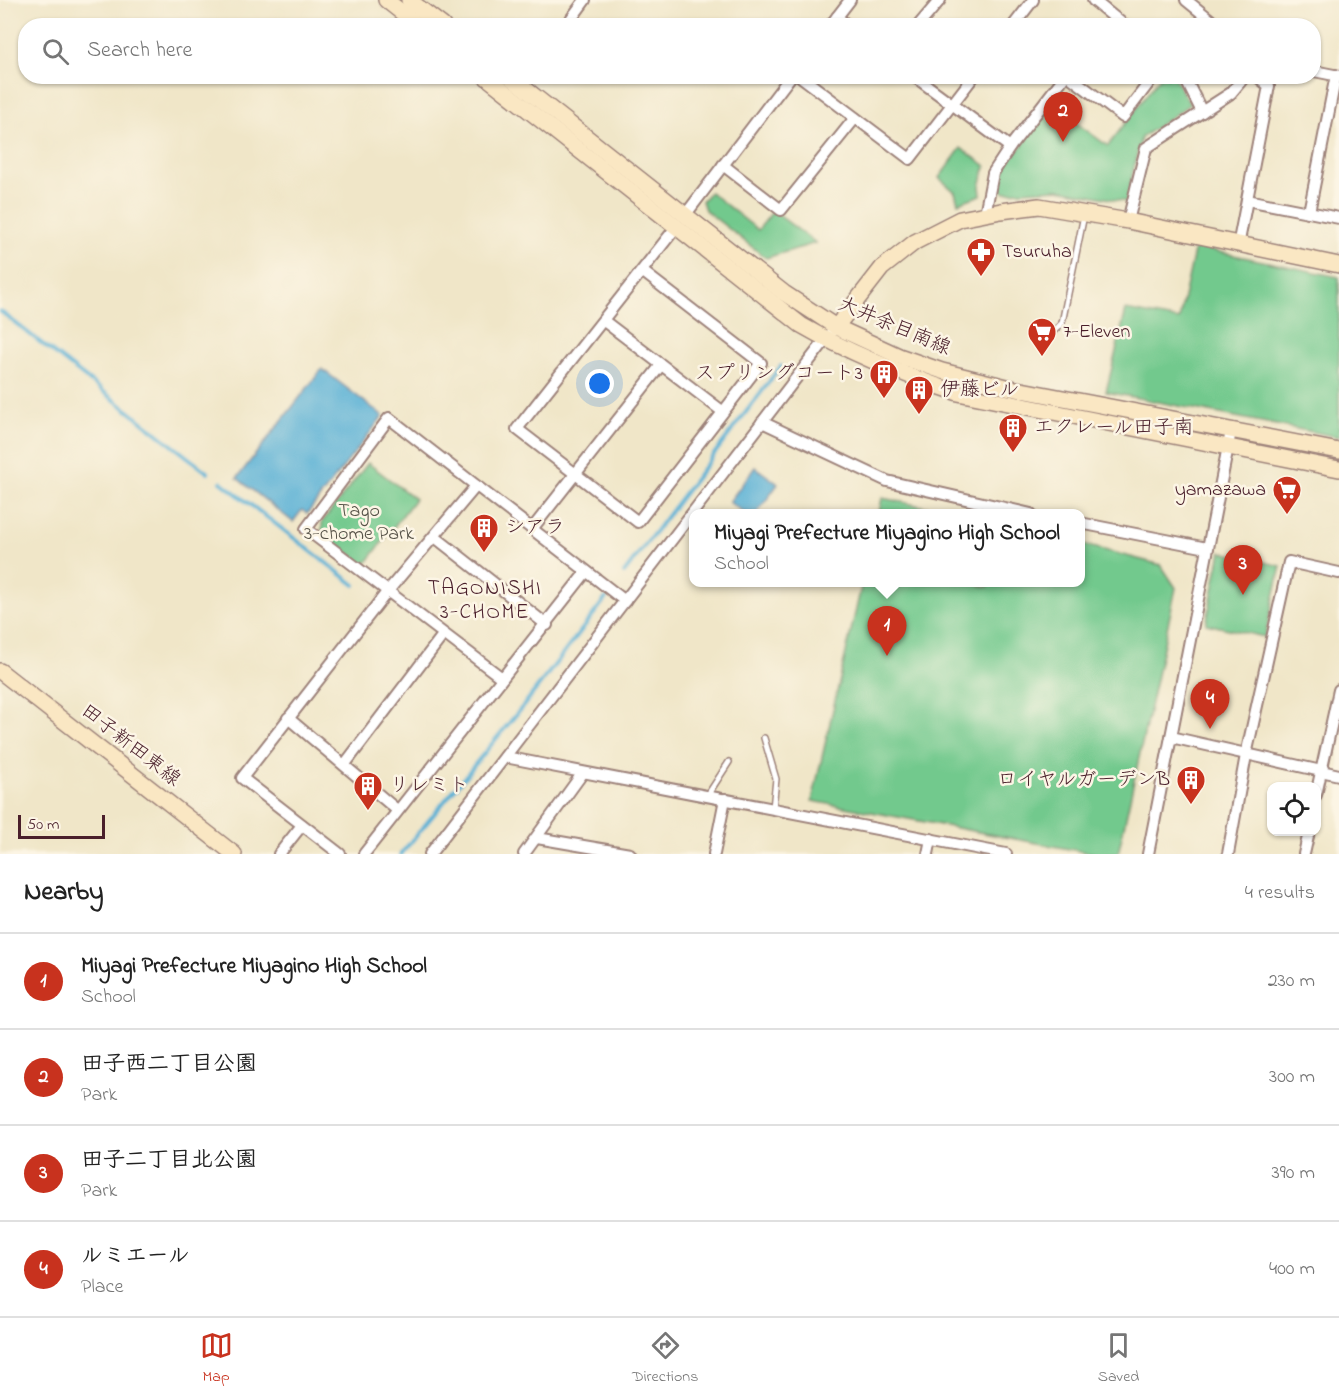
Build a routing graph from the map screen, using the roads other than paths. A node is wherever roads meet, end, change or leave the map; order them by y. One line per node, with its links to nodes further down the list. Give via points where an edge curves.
1 (386, 0): 10 (street)
2 (410, 0): 11 (street)
3 (585, 0): 12 (street)
4 (850, 0): 13 (street)
5 (940, 0): 14 (street)
6 (1033, 0): 15 (street)
7 (1093, 0): 9 (street)
8 (1186, 0): 17 (street)
9 (1113, 16): 16 (street)
10 (409, 18)
11 (432, 18)
12 (572, 18)
13 (835, 18)
14 (925, 18)
15 (1019, 18)
16 (1115, 18)
17 (1208, 18)
18 (1321, 72): 19 (street)
19 (1338, 76): 38 (street)
20 (496, 84): 42 (street)
21 (524, 84): 42 (street, 大井余目南線)
22 (785, 84): 36 (street)
23 (810, 84): 34 (street)
24 (924, 84): 32 (street)
25 (968, 84): 32 (street)
26 (1061, 84): 35 (street)
27 (1078, 84): 28 (street, via 1123,117)
28 (1148, 84)
29 (1188, 84): 33 (street)
30 (1238, 84): 33 (street)
31 (1267, 84): 37 (street)
32 (951, 106): 34 (street, via 910,159); 35 (street)
33 (1202, 112): 43 (street, via 1146,148)
34 (855, 118): 36 (street, via 781,210)
35 (1010, 147): 39 (street, via 993,173)
36 (723, 165): 42 (street)
37 (1247, 200): 38 (street); 44 (street)
38 (1309, 212): 41 (street)
39 (985, 214): 40 (street, via 1039,206); 48 (street, via 960,219 915,242 882,268)
40 (1084, 214): 43 (street); 49 (lane, via 1062,323)
41 (1339, 218)
42 (682, 220): 46 (street); 48 (street, 大井余目南線); 50 (street, via 801,325)
43 (1128, 221): 44 (street)
44 (1238, 246): 45 (street)
45 (1339, 265)
46 (642, 271): 47 (street); 52 (street, via 761,363)
47 (603, 321): 51 (street); 58 (street, via 517,429)
48 (836, 327): 50 (street); 54 (street, 大井余目南線, via 942,371)
49 (1055, 330)
50 (826, 340): 53 (street); 55 (street, via 958,393)
51 (661, 365): 52 (street); 58 (street)
52 (722, 411): 58 (street, via 638,522)
53 (762, 422): 60 (street); 61 (street, via 887,481)
54 (1231, 431): 55 (street); 56 (street, 大井余目南線)
55 (1227, 448): 57 (street); 66 (street)
56 (1339, 451)
57 (1339, 469)
58 (575, 474): 64 (street)
59 (476, 486): 64 (street); 65 (street); 69 (street, via 389,418 306,529)
60 (695, 509)
61 (1013, 509)
62 (689, 517): 70 (street)
63 (1085, 524): 66 (street)
64 (532, 529): 67 (street)
65 (435, 537): 69 (street); 71 (street)
66 (1207, 548): 77 (street)
67 (586, 572): 70 (street); 71 (street)
68 (1339, 573): 79 (street, via 1289,562)
69 (387, 592): 72 (street); 76 (street)
70 (625, 601): 80 (street)
71 (547, 625): 74 (street)
72 (444, 635): 74 (street); 82 (street)
73 (0, 671): 95 (street, 田子新田東線)
74 (502, 678): 90 (street)
75 (1339, 690): 83 (street)
76 (288, 718): 82 (street); 91 (street, via 242,778)
77 (1171, 737): 79 (street); 105 (street)
78 (764, 738): 89 (lane, via 776,779)
79 (1246, 755): 83 (street); 106 (street)
80 (505, 757): 84 (street); 99 (street)
81 (729, 762): 87 (lane)
82 (345, 764): 90 (street)
83 (1321, 771): 85 (street); 86 (street)
84 (582, 774): 87 (street); 93 (street)
85 (1339, 775)
86 (1319, 782)
87 (706, 796): 88 (street)
88 (725, 799): 89 (street); 102 (street)
89 (772, 808): 94 (street)
90 (397, 810): 98 (street)
91 (302, 825): 96 (street); 97 (street)
92 (1308, 836): 107 (street)
93 (537, 838): 100 (street); 101 (street)
94 (931, 839): 103 (street); 104 (street)
95 (234, 854)
96 (279, 854)
97 (340, 854)
98 (364, 854)
99 (430, 854)
100 (524, 854)
101 (630, 854)
102 (714, 854)
103 (928, 854)
104 (1006, 854)
105 (1148, 854)
106 (1228, 854)
107 (1304, 854)

